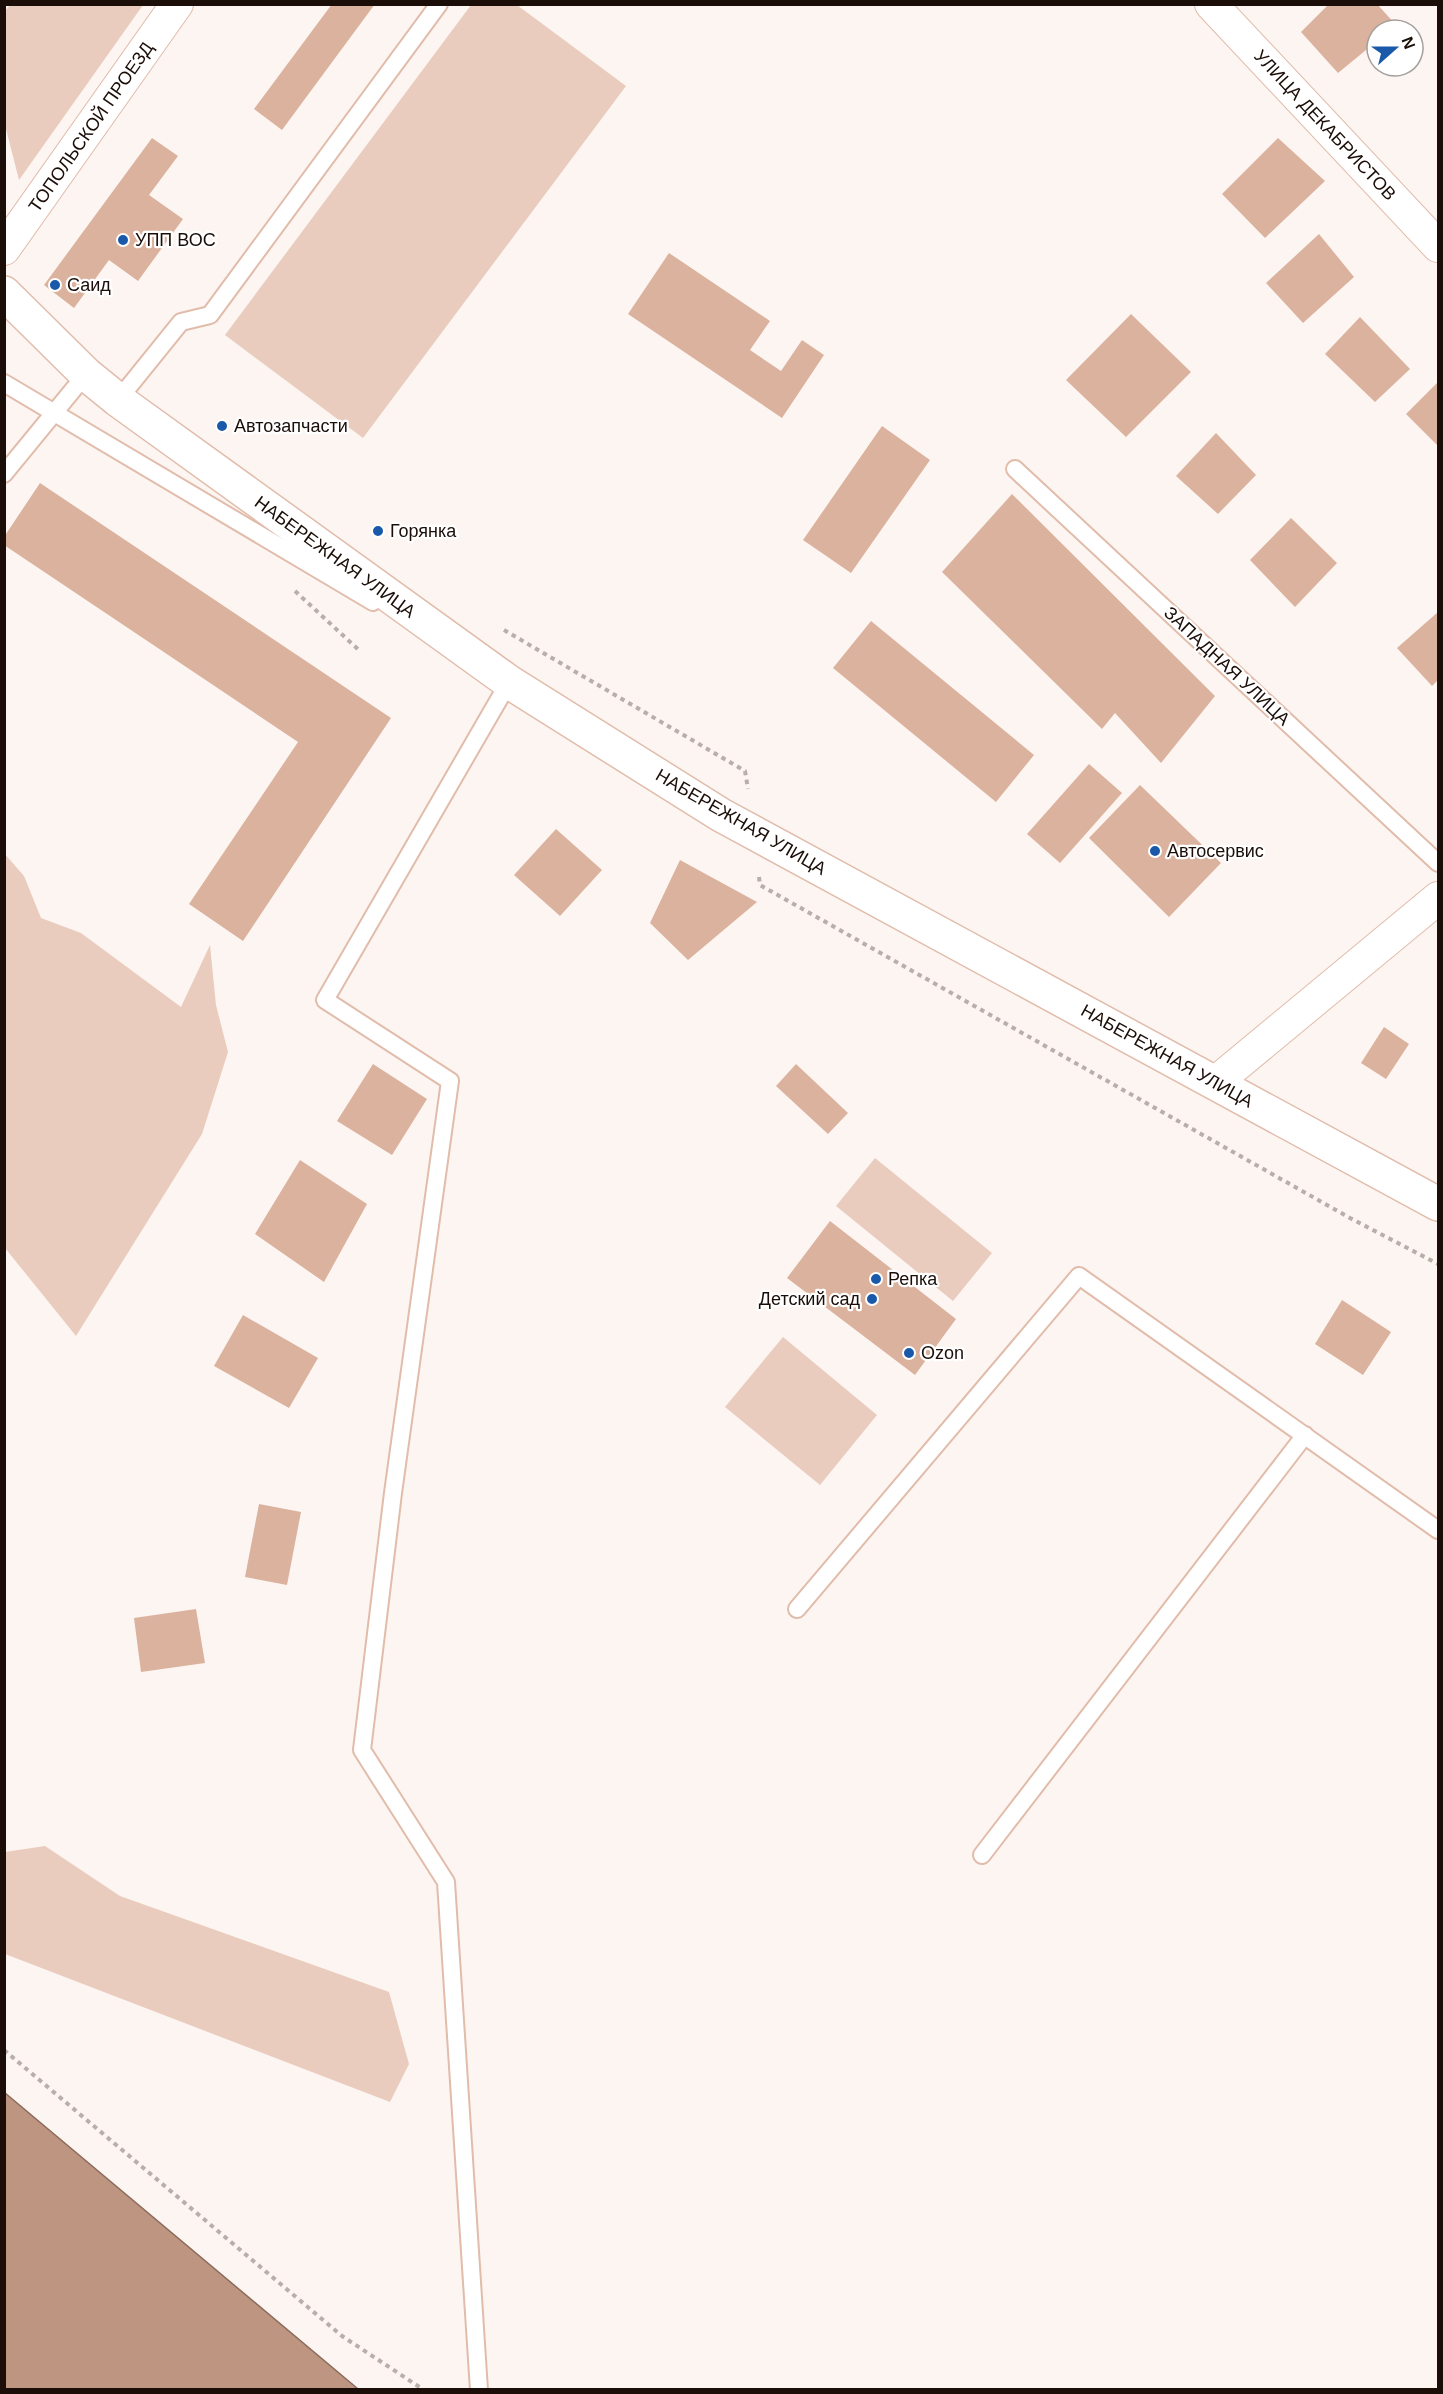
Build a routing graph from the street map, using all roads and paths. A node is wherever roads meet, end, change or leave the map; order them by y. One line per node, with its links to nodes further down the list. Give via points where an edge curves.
1 (177, 4): 5 (street, ТОПОЛЬСКОЙ ПРОЕЗД)
2 (439, 4): 9 (lane, via 210,315 181,322)
3 (1211, 4): 4 (street, УЛИЦА ДЕКАБРИСТОВ)
4 (1438, 246)
5 (4, 249)
6 (4, 293): 7 (main road, НАБЕРЕЖНАЯ УЛИЦА)
7 (86, 374): 9 (main road, НАБЕРЕЖНАЯ УЛИЦА); 10 (lane)
8 (4, 383): 10 (lane)
9 (118, 400): 13 (main road, НАБЕРЕЖНАЯ УЛИЦА)
10 (52, 413): 12 (lane); 13 (lane)
11 (1015, 469): 14 (lane, ЗАПАДНАЯ УЛИЦА)
12 (4, 474)
13 (509, 682): 17 (main road, НАБЕРЕЖНАЯ УЛИЦА, via 721,815); 26 (lane, via 325,1000 450,1082 362,1750 447,1882)
14 (1438, 863)
15 (760, 885): 19 (path)
16 (1438, 898): 17 (street)
17 (1216, 1082): 18 (main road, НАБЕРЕЖНАЯ УЛИЦА)
18 (1438, 1204)
19 (1438, 1264)
20 (1305, 1435): 21 (lane); 22 (lane, via 1079,1276); 23 (lane)
21 (1438, 1530)
22 (797, 1609)
23 (982, 1855)
24 (4, 2050): 25 (path, via 342,2336)
25 (424, 2390)
26 (479, 2390)

